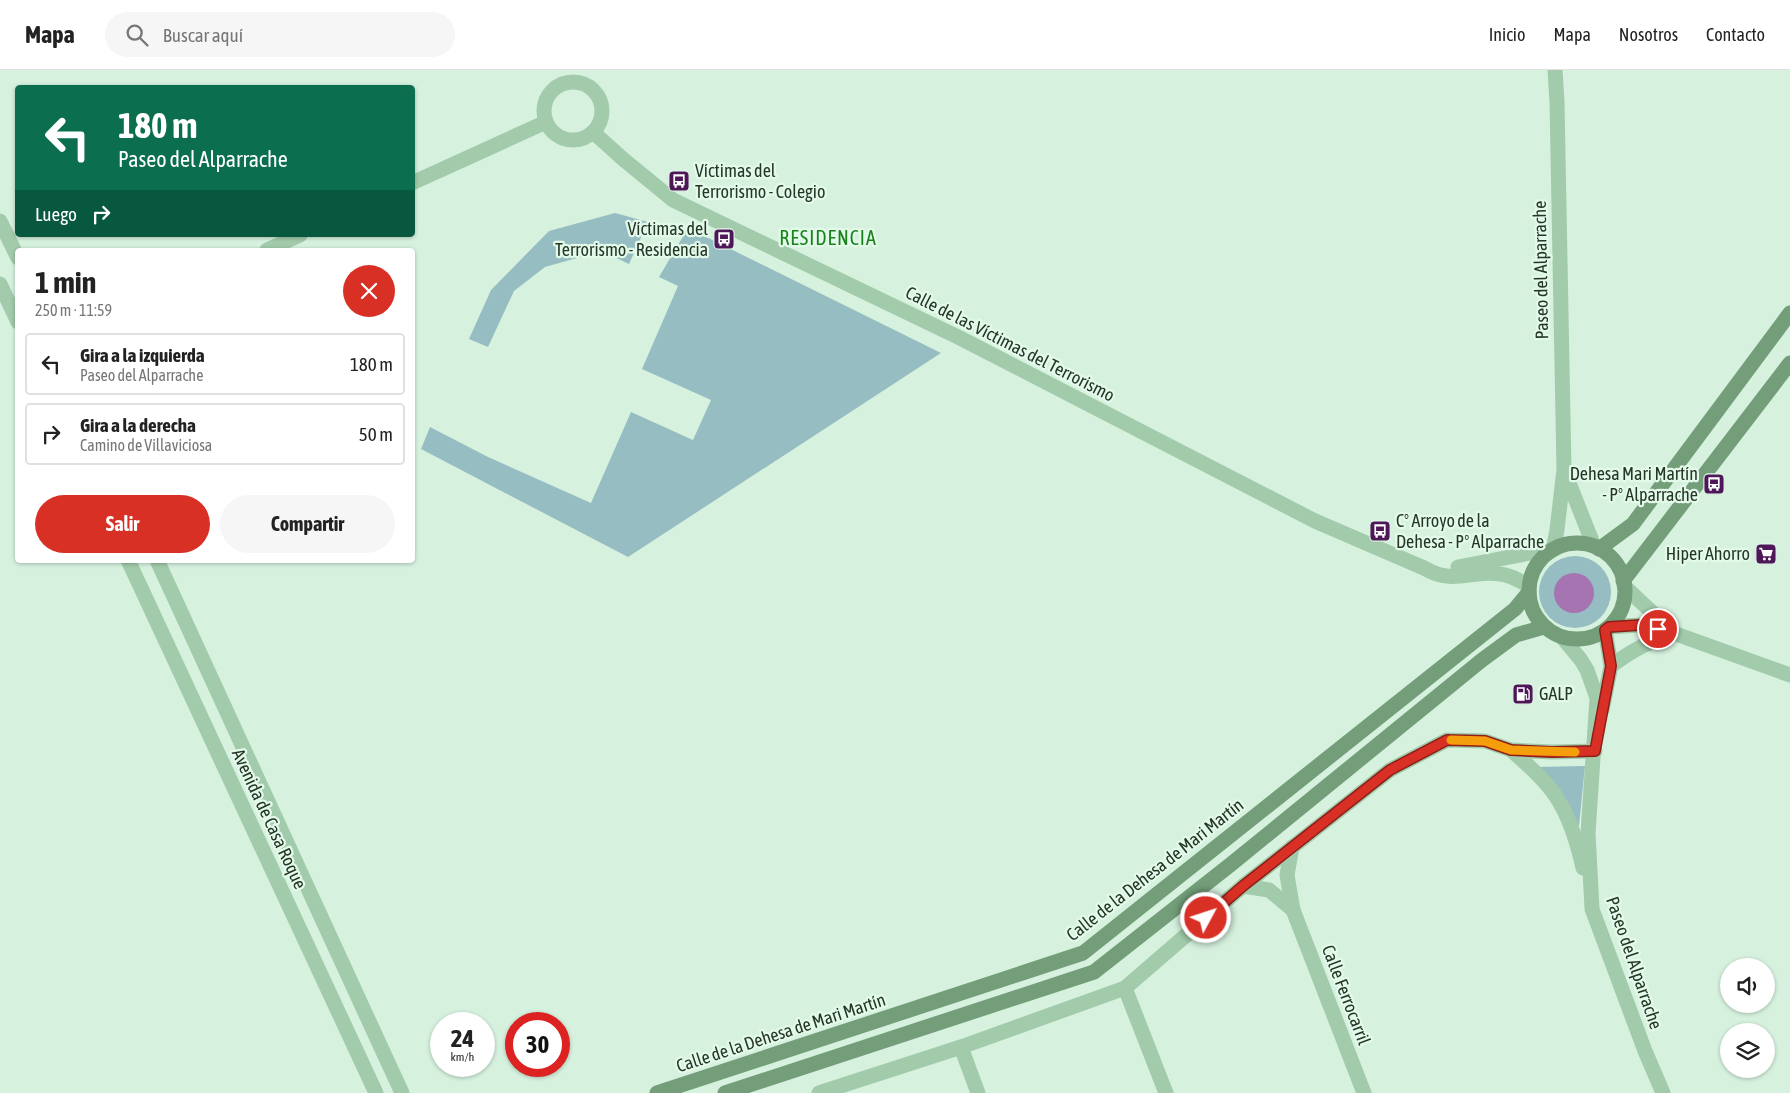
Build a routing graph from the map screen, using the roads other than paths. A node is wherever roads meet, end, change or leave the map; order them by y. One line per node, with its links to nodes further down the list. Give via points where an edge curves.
1 (555, 70): 3 (street)
2 (1555, 70): 15 (street, Paseo del Alparrache)
3 (562, 84): 4 (street, via 552,90 546,100); 5 (street, via 584,84 594,90 602,111)
4 (546, 122): 5 (street, via 552,131 572,140); 6 (street)
5 (593, 132): 20 (street, Calle de las Víctimas del Terrorismo, via 673,200 958,337 1315,521)
6 (415, 182)
7 (0, 221): 10 (street)
8 (296, 237): 9 (street)
9 (271, 248)
10 (15, 252)
11 (0, 284): 13 (street)
12 (1790, 313): 16 (street, via 1632,524)
13 (15, 316)
14 (1790, 363): 21 (street)
15 (1564, 469): 16 (street, Paseo del Alparrache); 17 (street, Paseo del Alparrache, via 1557,530)
16 (1596, 547): 17 (street, via 1566,544); 21 (street, via 1610,557)
17 (1551, 551): 20 (street, Calle de las Víctimas del Terrorismo, via 1460,567); 22 (street, via 1532,573)
18 (129, 563): 37 (street, Avenida de Casa Roque)
19 (158, 563): 38 (street, Avenida de Casa Roque)
20 (1424, 568): 22 (street, Calle de las Víctimas del Terrorismo, via 1448,577 1490,573 1512,576)
21 (1624, 583): 24 (street, via 1624,601); 25 (street)
22 (1529, 589): 23 (street, via 1531,605); 39 (street, Calle de la Dehesa de Mari Martín, via 1515,609 1083,954)
23 (1544, 627): 26 (street); 40 (street, via 1516,635 1482,660 1094,972)
24 (1607, 628): 25 (street, via 1640,625); 26 (street, via 1592,637); 27 (street, Paseo del Alparrache)
25 (1676, 634): 27 (street, via 1651,641); 28 (street)
26 (1562, 637): 30 (street, Paseo del Alparrache, via 1587,670 1597,698)
27 (1611, 666): 30 (street, Paseo del Alparrache)
28 (1790, 675)
29 (1511, 750): 30 (street); 31 (street, via 1485,741 1447,740 1390,770); 33 (street, via 1561,804 1580,853)
30 (1595, 751): 33 (street, Paseo del Alparrache, via 1588,833)
31 (1292, 847): 32 (street); 34 (street, Calle Ferrocarril, via 1287,875)
32 (1243, 886): 34 (street, Calle Ferrocarril, via 1269,890); 35 (street)
33 (1592, 909): 45 (street, Paseo del Alparrache)
34 (1292, 910): 44 (street, Calle Ferrocarril)
35 (1125, 988): 36 (street); 43 (street)
36 (961, 1047): 41 (street); 42 (street)
37 (376, 1093)
38 (402, 1093)
39 (657, 1093)
40 (725, 1093)
41 (819, 1093)
42 (978, 1093)
43 (1166, 1093)
44 (1364, 1093)
45 (1663, 1093)

